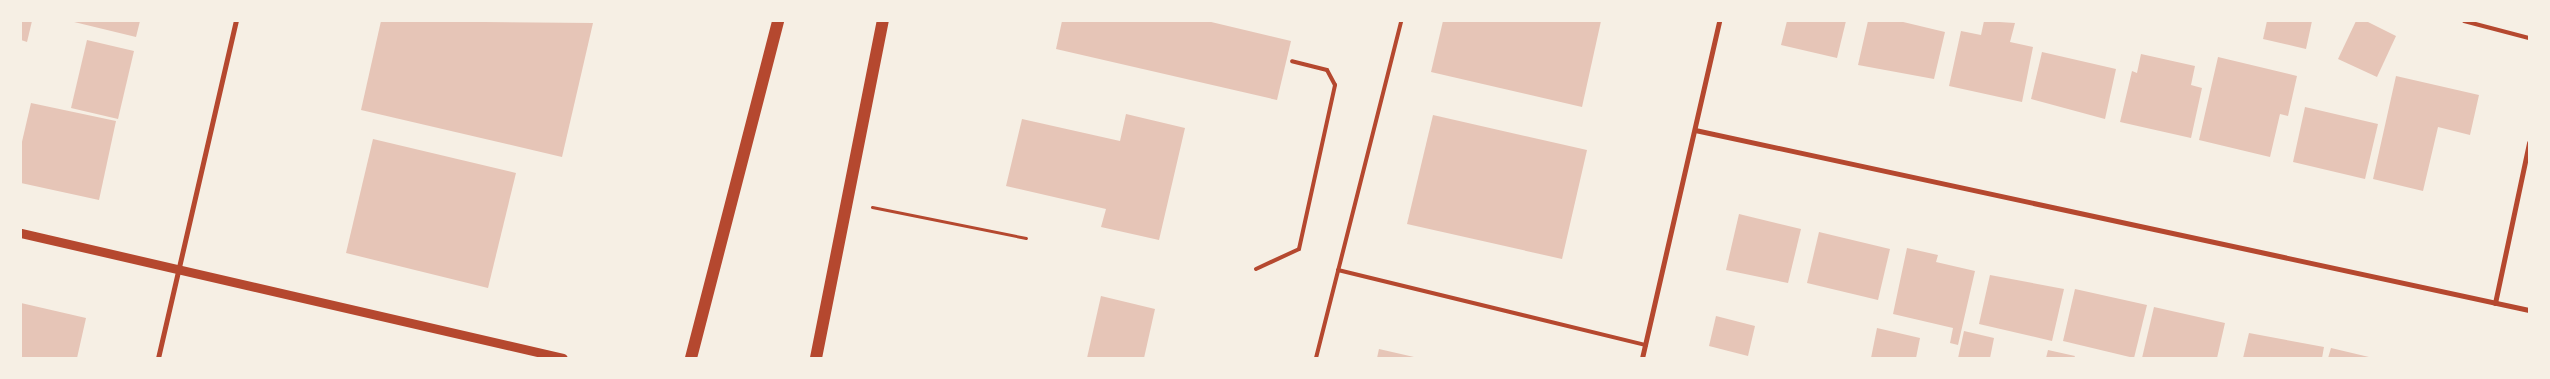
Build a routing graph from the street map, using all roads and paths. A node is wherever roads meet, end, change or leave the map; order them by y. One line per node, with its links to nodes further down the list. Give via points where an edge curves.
1 (236, 21): 14 (street)
2 (778, 21): 22 (main road)
3 (883, 21): 11 (main road)
4 (1402, 21): 16 (lane)
5 (1719, 21): 9 (street)
6 (2464, 21): 7 (lane)
7 (2529, 38)
8 (1292, 61): 15 (lane, via 1327,70 1336,85 1299,249)
9 (1695, 130): 17 (street); 19 (street)
10 (2529, 143): 17 (street)
11 (846, 203): 13 (path); 23 (main road)
12 (21, 233): 14 (street)
13 (1026, 238)
14 (178, 269): 20 (street); 21 (street)
15 (1256, 269)
16 (1338, 270): 19 (lane); 24 (lane)
17 (2495, 303): 18 (street)
18 (2529, 310)
19 (1646, 345): 25 (street)
20 (158, 358)
21 (563, 358)
22 (691, 358)
23 (816, 358)
24 (1316, 358)
25 (1642, 358)

